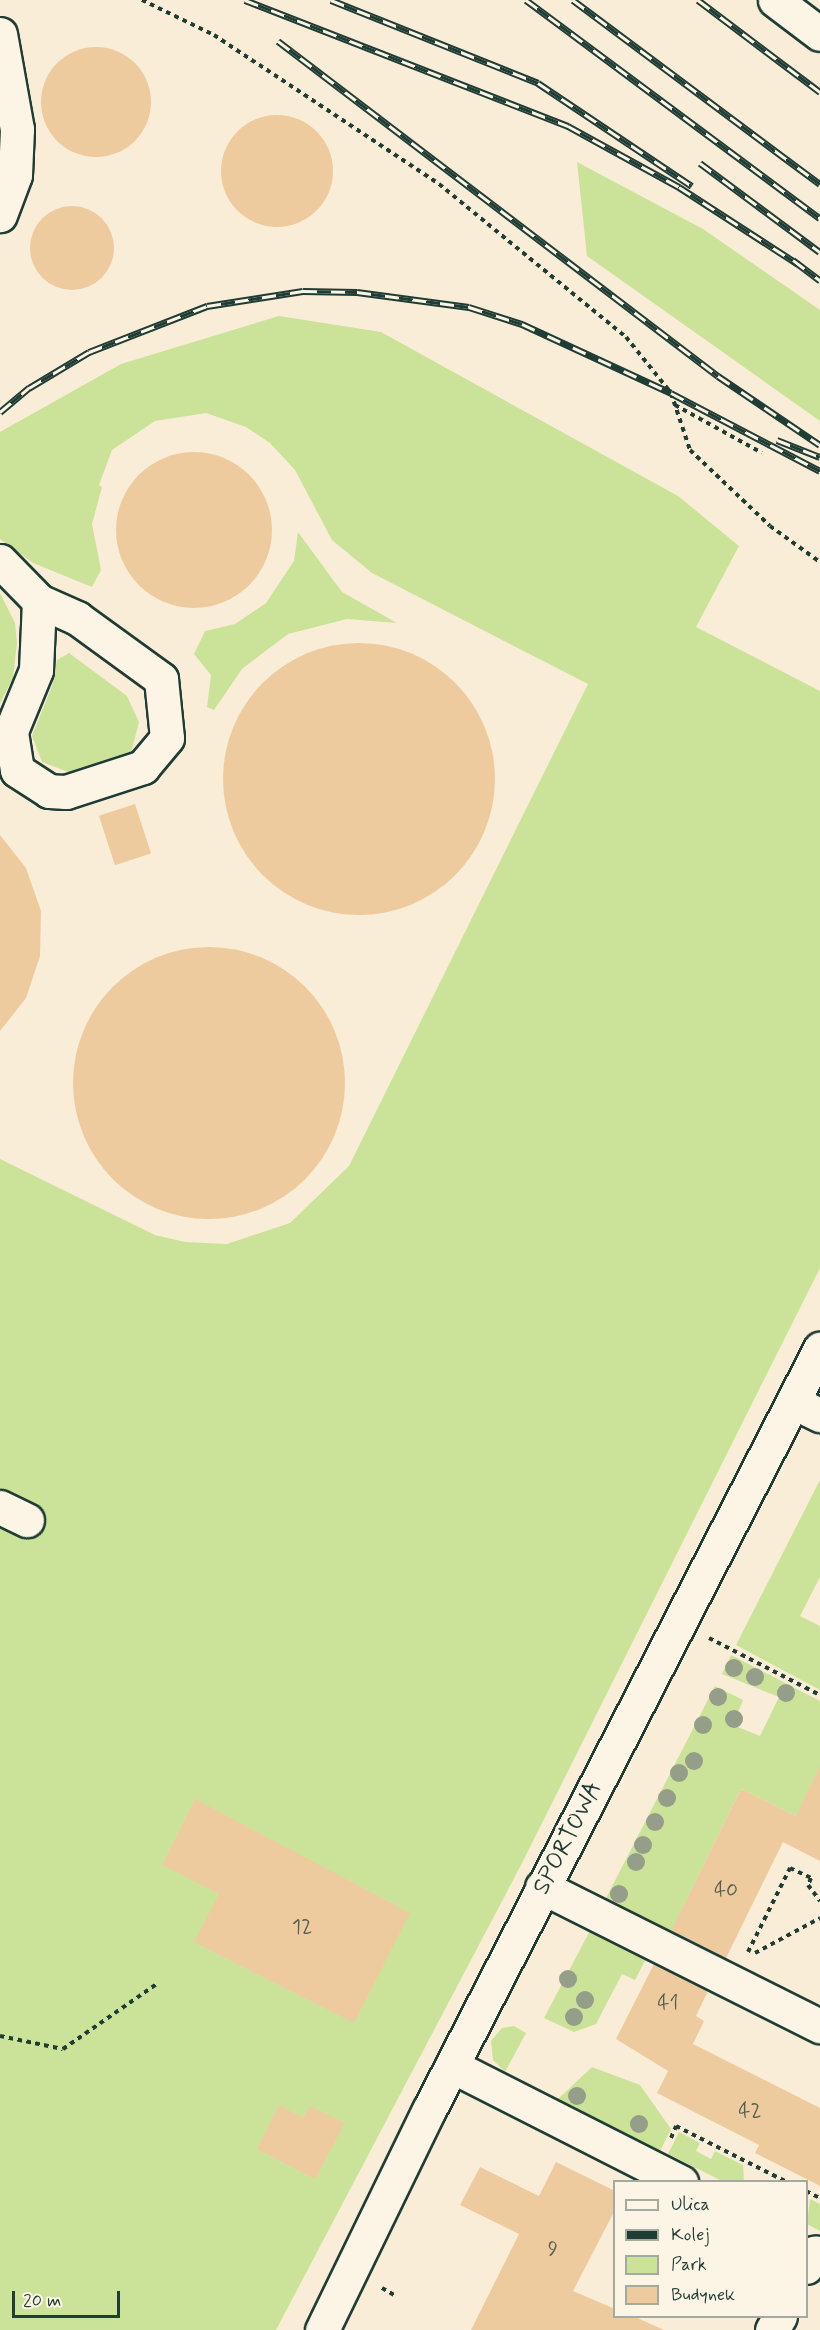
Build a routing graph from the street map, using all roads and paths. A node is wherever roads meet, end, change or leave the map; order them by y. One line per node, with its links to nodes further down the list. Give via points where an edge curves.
1 (142, 0): 6 (path, via 214,35 439,184 626,337)
2 (775, 0): 4 (street)
3 (0, 34): 5 (street, via 17,129 15,175)
4 (820, 34)
5 (0, 215)
6 (675, 405): 7 (path); 9 (path, via 690,450 770,526)
7 (762, 453)
8 (0, 561): 10 (street)
9 (820, 562)
10 (39, 601): 10 (street, via 36,670 11,731 17,770 49,790 66,792 143,767 167,738 161,679 77,618)
11 (820, 1349): 12 (street, SPORTOWA)
12 (806, 1408): 13 (street, SPORTOWA)
13 (679, 1622): 14 (path); 15 (street, SPORTOWA)
14 (820, 1695)
15 (542, 1887): 19 (street); 21 (street, SPORTOWA)
16 (820, 1900): 17 (path, via 808,1885 811,1878 790,1868 745,1958)
17 (820, 1918)
18 (158, 1983): 20 (path, via 63,2049)
19 (820, 2026)
20 (0, 2036)
21 (452, 2066): 22 (street); 24 (street, SPORTOWA)
22 (669, 2175): 23 (path, via 676,2126)
23 (785, 2180)
24 (322, 2330)

